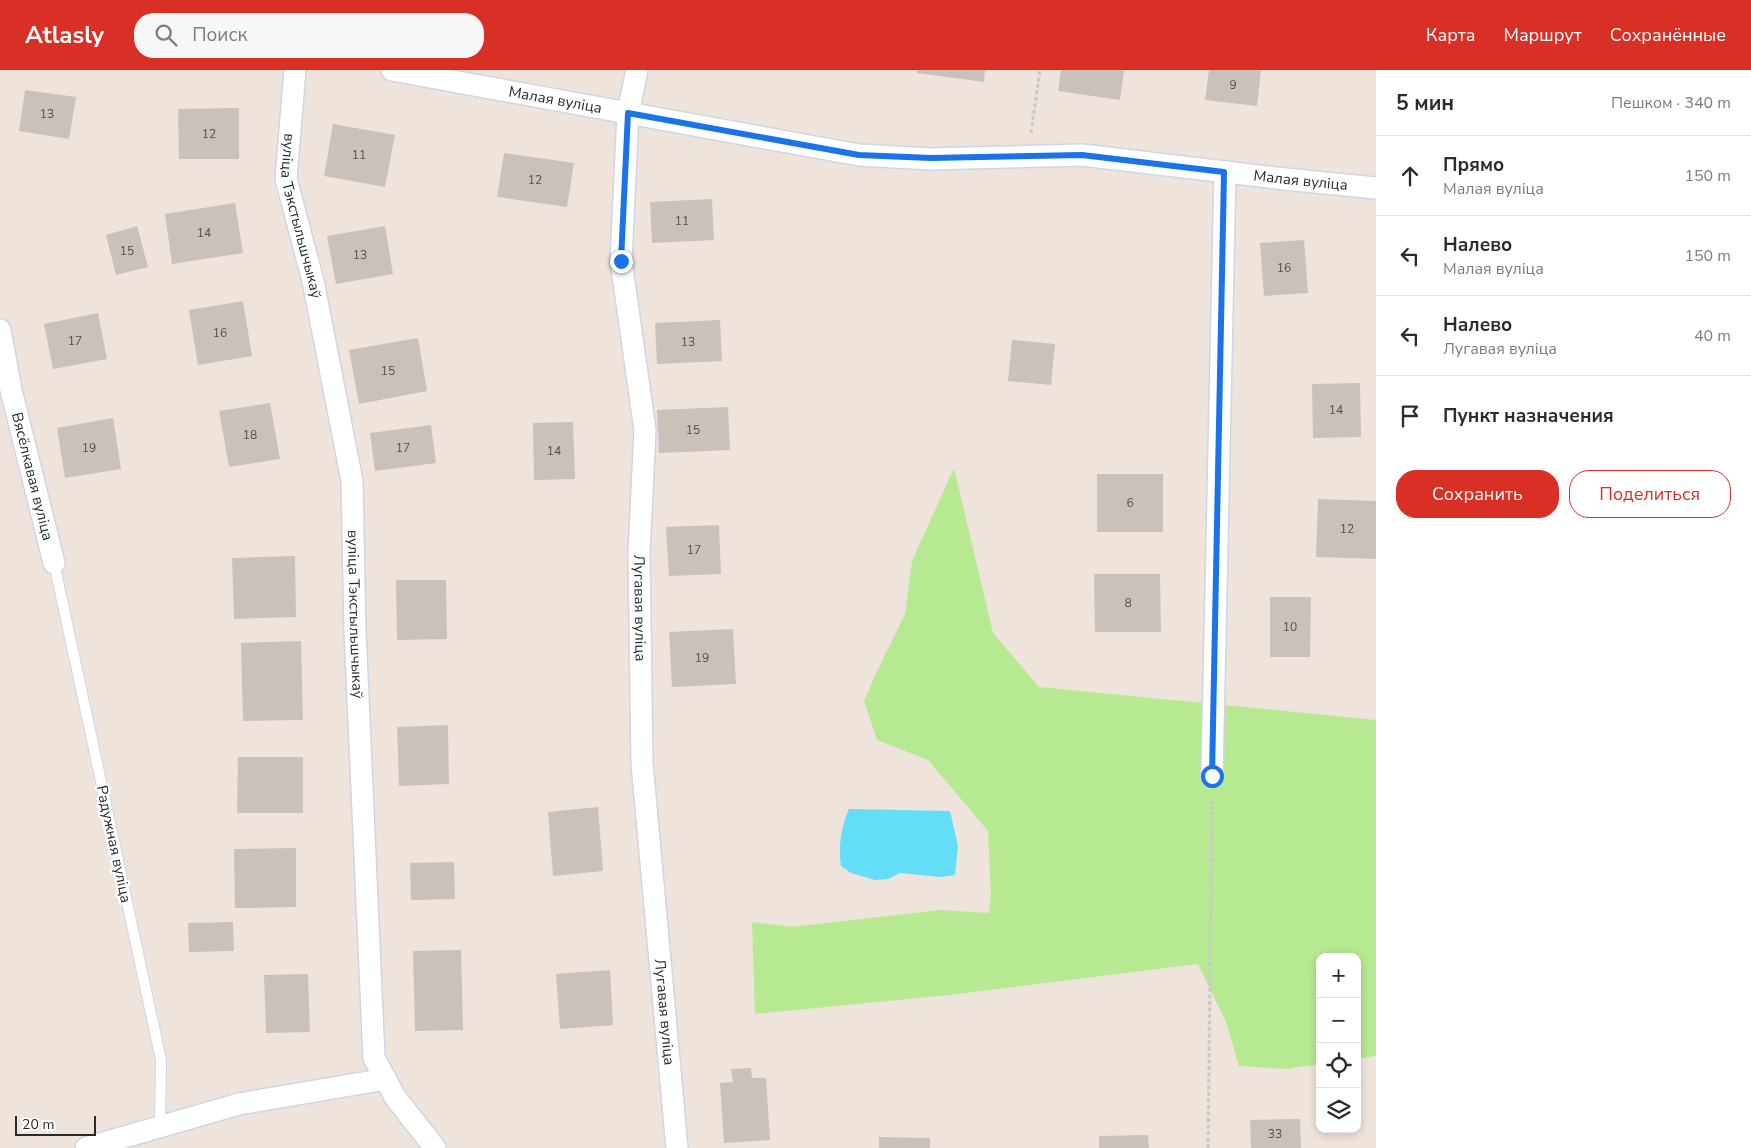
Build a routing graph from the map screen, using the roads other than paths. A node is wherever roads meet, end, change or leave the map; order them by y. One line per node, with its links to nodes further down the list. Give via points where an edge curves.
1 (295, 70): 10 (street, вуліца Тэкстыльшчыкаў, via 286,179 313,282 352,481 355,631 374,1058)
2 (392, 70): 4 (street, Малая вуліца)
3 (637, 70): 4 (street, Лугавая вуліца)
4 (628, 113): 5 (street, Малая вуліца, via 859,155 931,158 1082,155); 14 (street, Лугавая вуліца, via 621,261 645,430 639,553 642,762)
5 (1224, 172): 6 (street, Малая вуліца); 9 (street)
6 (1376, 188)
7 (0, 330): 8 (street, Вясёлкавая вуліца, via 11,390)
8 (54, 563): 11 (lane, Радужная вуліца, via 161,1060)
9 (1212, 776)
10 (386, 1080): 11 (street, via 239,1104); 13 (street, вуліца Тэкстыльшчыкаў, via 395,1097)
11 (160, 1128): 12 (street)
12 (86, 1148)
13 (435, 1148)
14 (677, 1148)

